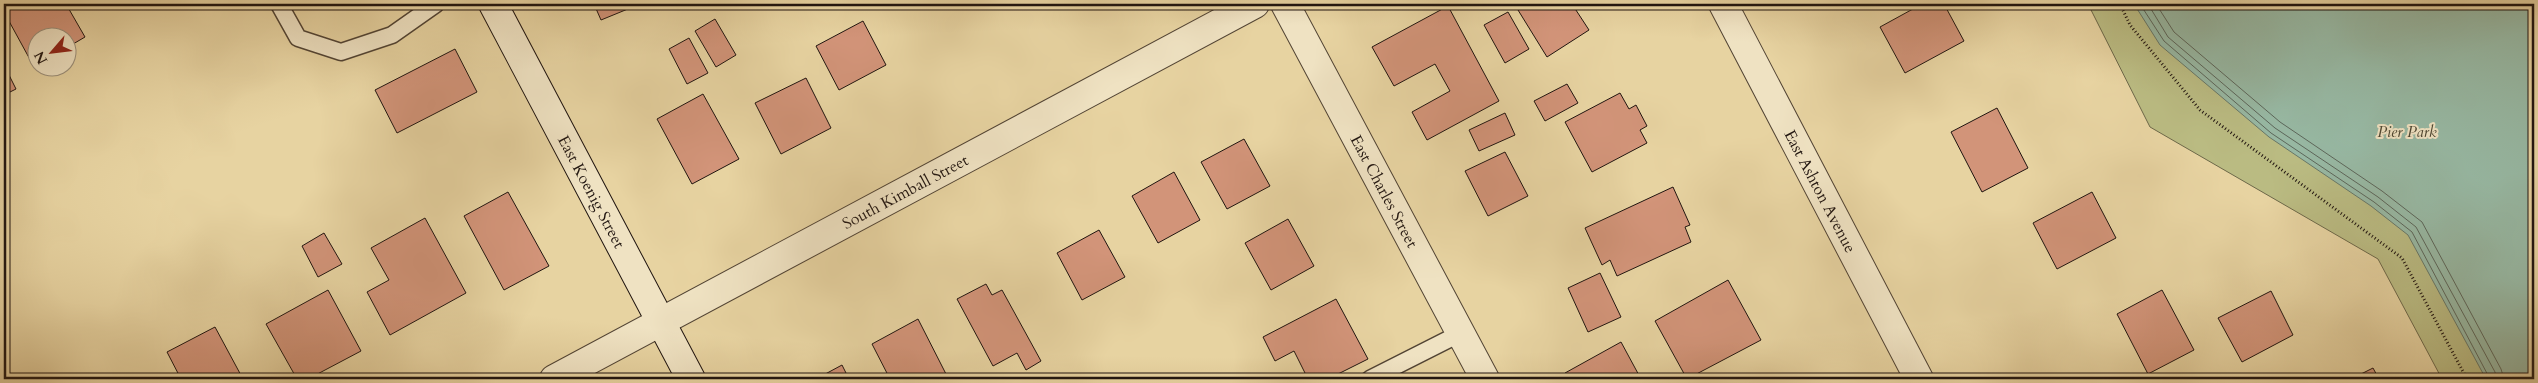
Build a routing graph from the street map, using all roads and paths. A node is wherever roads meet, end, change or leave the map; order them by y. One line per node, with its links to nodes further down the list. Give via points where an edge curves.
1 (279, 4): 2 (lane, via 298,38 341,52 392,35)
2 (436, 4)
3 (493, 4): 8 (street, East Koenig Street)
4 (1255, 4): 8 (street, South Kimball Street)
5 (1285, 4): 9 (street, East Charles Street)
6 (1723, 4): 14 (street, East Ashton Avenue)
7 (2120, 4): 15 (path, via 2130,25 2200,110 2402,258)
8 (661, 323): 10 (street, South Kimball Street); 11 (street, East Koenig Street)
9 (1461, 333): 12 (lane); 13 (street, East Charles Street)
10 (554, 379)
11 (690, 379)
12 (1370, 379)
13 (1485, 379)
14 (1919, 379)
15 (2467, 379)

